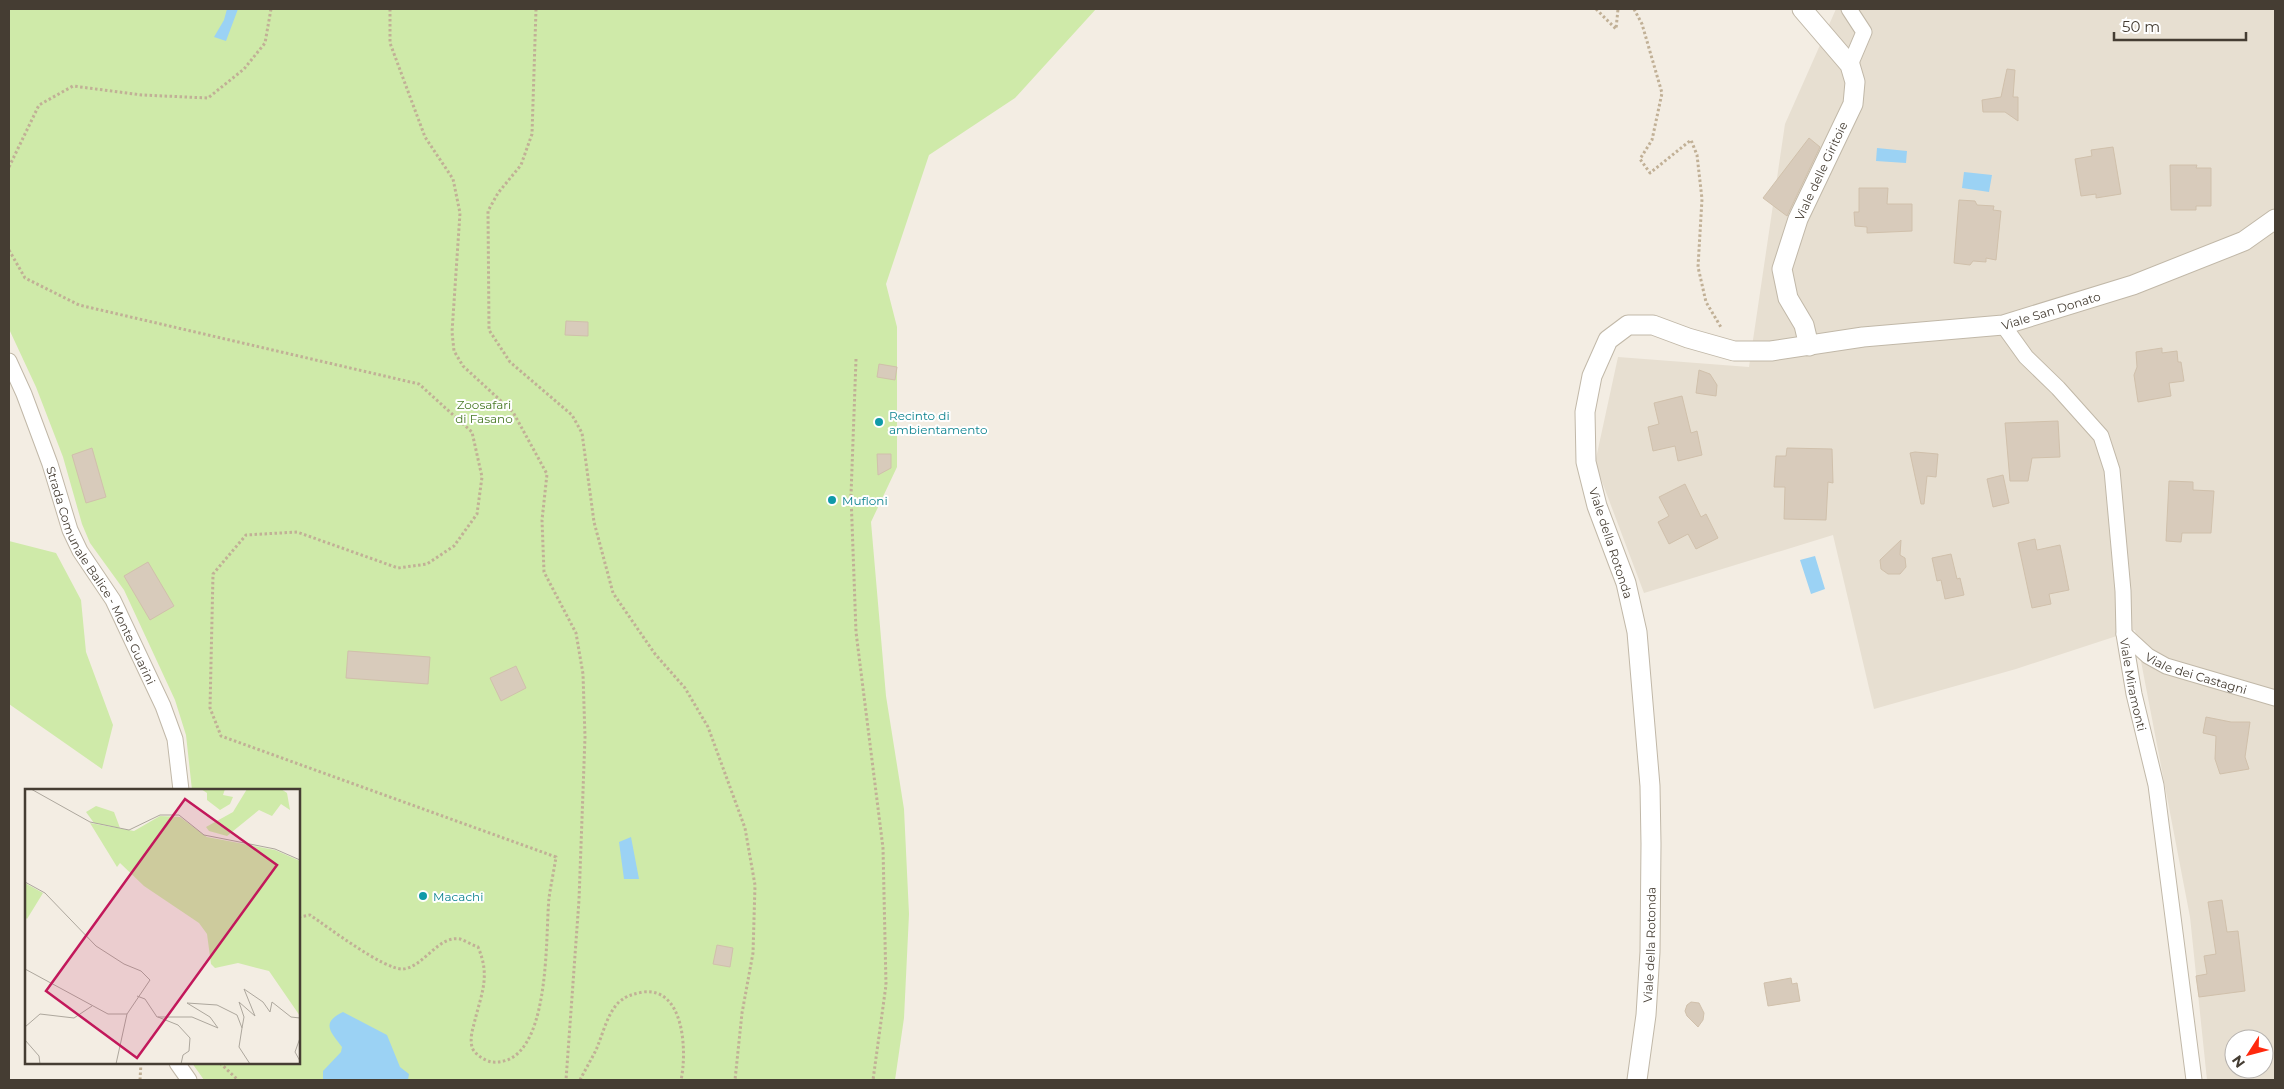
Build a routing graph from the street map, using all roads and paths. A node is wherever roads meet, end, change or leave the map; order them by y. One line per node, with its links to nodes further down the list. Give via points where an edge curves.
1 (271, 9): 10 (path, via 265,43 244,69 208,98 142,95 73,86 39,105)
2 (390, 9): 28 (path, via 390,43 425,137 453,179 460,213 452,332 454,351 463,366 513,412 547,474 542,520 544,572 576,633 583,674 585,738 579,900)
3 (536, 9): 31 (path, via 532,134 520,165 488,212 489,330 510,362 572,415 582,433 594,522 614,594 655,654 685,688 708,727 745,828 755,885 753,943)
4 (1596, 9): 5 (path, via 1616,29)
5 (1618, 9)
6 (1634, 9): 15 (path, via 1642,24 1662,93 1652,140 1640,159 1650,173 1691,140 1697,155 1702,199 1698,267 1706,302)
7 (1802, 9): 9 (street)
8 (1850, 9): 9 (street, via 1864,32)
9 (1850, 65): 14 (street, Viale delle Giritoie, via 1855,82 1852,104 1798,219 1782,269 1788,298 1804,324)
10 (9, 167)
11 (2275, 219): 13 (street, Viale San Donato, via 2244,241 2133,285)
12 (9, 250): 21 (path, via 26,278 79,305 420,384 472,432 482,477 477,514 454,546 427,564 398,568 297,532 246,535 213,574 210,708 221,736 556,857 549,898 542,1000 525,1046 514,1057 500,1062 489,1062 472,1048 471,1036 486,974 478,947 459,939 445,942 416,965 402,969 387,966 310,915)
13 (2003, 325): 14 (street, Viale San Donato, via 1863,337); 18 (street, Viale Miramonti, via 2026,357 2101,436 2112,470)
14 (1810, 346): 15 (street, Viale della Rotonda)
15 (1734, 351): 33 (street, Viale della Rotonda, via 1653,325 1628,325 1608,340 1592,376 1585,412 1586,462 1597,506 1626,583 1637,632 1650,786 1650,952)
16 (856, 359): 32 (path, via 851,495 856,632 883,857 886,985)
17 (9, 362): 20 (street, Strada Comunale Balice - Monte Guarini, via 50,464 70,530 113,600 163,706 175,739)
18 (2124, 634): 19 (street, Viale dei Castagni, via 2148,656 2166,666); 34 (street, Viale Miramonti, via 2134,694 2156,784)
19 (2275, 698)
20 (181, 789)
21 (300, 917)
22 (141, 1064): 25 (path)
23 (178, 1064): 26 (street)
24 (221, 1064): 27 (path)
25 (140, 1080)
26 (189, 1080)
27 (238, 1080)
28 (566, 1080)
29 (580, 1080): 30 (path, via 618,1003 630,994 652,991 670,1002 683,1029)
30 (681, 1080)
31 (735, 1080)
32 (873, 1080)
33 (1637, 1080)
34 (2194, 1080)

